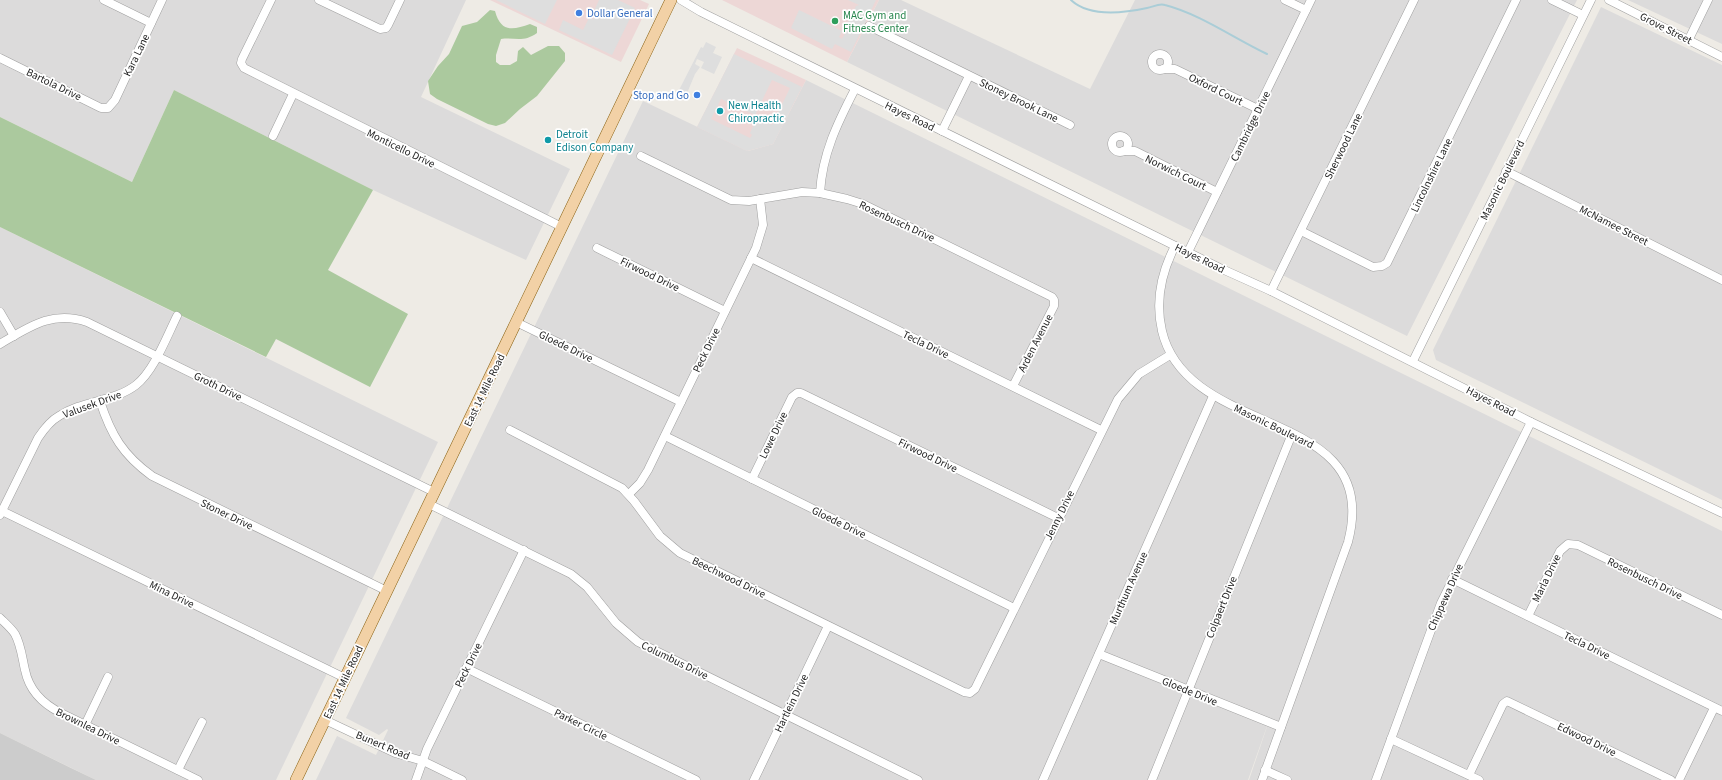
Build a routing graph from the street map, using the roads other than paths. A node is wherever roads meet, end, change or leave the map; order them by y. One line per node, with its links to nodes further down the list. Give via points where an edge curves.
1 (104, 0): 18 (street)
2 (162, 0): 18 (street, Kara Lane)
3 (271, 0): 28 (street, Monticello Drive, via 242,59 242,66)
4 (319, 0): 5 (street, via 380,29 386,28)
5 (400, 0)
6 (671, 0): 42 (main road, East 14 Mile Road)
7 (681, 0): 27 (street, Hayes Road)
8 (1285, 0): 16 (street)
9 (1311, 0): 16 (street, Cambridge Drive)
10 (1414, 0): 43 (street, Sherwood Lane)
11 (1516, 0): 43 (street, Lincolnshire Lane, via 1387,263 1374,267)
12 (1552, 0): 17 (street)
13 (1591, 0): 17 (street, Masonic Boulevard)
14 (1609, 0): 20 (street, Grove Street)
15 (1708, 0): 20 (street)
16 (1306, 10): 30 (street, Cambridge Drive)
17 (1583, 15): 38 (street, Masonic Boulevard)
18 (151, 23): 29 (street, Kara Lane)
19 (868, 26): 26 (street, Stoney Brook Lane)
20 (1689, 39): 21 (street, Grove Street)
21 (1722, 57)
22 (0, 58): 29 (street, Bartola Drive, via 101,108)
23 (1168, 60): 24 (street); 24 (street, via 1161,54 1153,59 1156,68); 25 (street, Oxford Court)
24 (1164, 68): 25 (street, Oxford Court)
25 (1175, 69): 30 (street, Oxford Court)
26 (969, 76): 31 (street, Stoney Brook Lane); 32 (street, Stoney Brook Lane)
27 (855, 89): 32 (street, Hayes Road); 40 (street, via 831,137 823,166)
28 (293, 94): 33 (street); 42 (street, Monticello Drive)
29 (108, 108)
30 (1258, 109): 39 (street, Cambridge Drive)
31 (1070, 125)
32 (942, 131): 44 (street, Hayes Road)
33 (273, 136)
34 (1128, 143): 35 (street); 35 (street, via 1121,136 1113,142 1114,149 1118,152); 36 (street, Norwich Court)
35 (1123, 151): 36 (street, Norwich Court)
36 (1135, 151): 39 (street, Norwich Court)
37 (641, 156): 41 (street, Rosenbusch Drive, via 732,200)
38 (1506, 171): 48 (street, McNamee Street); 59 (street, Masonic Boulevard)
39 (1217, 192): 46 (street, Cambridge Drive)
40 (820, 193): 41 (street, Rosenbusch Drive, via 802,192); 50 (street, Rosenbusch Drive, via 863,204 1049,295)
41 (760, 199): 47 (street, Peck Drive, via 763,225)
42 (562, 227): 54 (main road, East 14 Mile Road)
43 (1301, 232): 49 (street, Sherwood Lane)
44 (1175, 246): 46 (street, Hayes Road); 57 (street, Masonic Boulevard, via 1163,272 1158,301 1159,319)
45 (597, 248): 51 (street, Firwood Drive)
46 (1188, 252): 49 (street, Hayes Road)
47 (751, 258): 51 (street, Peck Drive); 60 (street, Tecla Drive)
48 (1722, 280)
49 (1271, 291): 59 (street, Hayes Road)
50 (1054, 300): 60 (street, Arden Avenue, via 1054,306)
51 (725, 311): 64 (street, Peck Drive)
52 (0, 312): 55 (street)
53 (177, 316): 58 (street, Valusek Drive)
54 (516, 322): 64 (street, Gloede Drive); 71 (main road, East 14 Mile Road)
55 (14, 336): 56 (street, Groth Drive); 58 (street, Groth Drive, via 52,318 76,318)
56 (0, 344)
57 (1170, 355): 62 (street, Masonic Boulevard, via 1191,380); 67 (street, Jenny Drive, via 1130,383)
58 (156, 356): 63 (street, Valusek Drive, via 150,369 137,384); 71 (street, Groth Drive)
59 (1413, 361): 65 (street, Hayes Road)
60 (1013, 386): 67 (street, Tecla Drive)
61 (797, 393): 70 (street, Lowe Drive, via 792,397); 76 (street, Firwood Drive, via 804,394)
62 (1213, 396): 68 (street, Masonic Boulevard); 86 (street, Murthum Avenue)
63 (100, 401): 74 (street, Valusek Drive, via 60,415 45,428); 80 (street, Stoner Drive, via 118,444 135,463 152,476)
64 (681, 402): 69 (street, Peck Drive)
65 (1531, 422): 75 (street, Hayes Road); 79 (street, Chippewa Drive)
66 (510, 430): 72 (street, Beechwood Drive, via 613,482)
67 (1101, 430): 76 (street, Jenny Drive)
68 (1292, 434): 90 (street, Colpaert Drive); 98 (street, Masonic Boulevard, via 1319,448 1337,465 1349,488 1353,516 1343,555)
69 (665, 436): 70 (street, Gloede Drive); 72 (street, Peck Drive, via 640,483)
70 (752, 479): 81 (street, Gloede Drive)
71 (434, 492): 73 (main road, East 14 Mile Road)
72 (629, 494): 85 (street, Beechwood Drive, via 660,536 680,553)
73 (429, 504): 78 (street, Columbus Drive); 80 (main road, East 14 Mile Road)
74 (1, 512): 89 (street, Mina Drive)
75 (1722, 513)
76 (1058, 518): 81 (street, Jenny Drive)
77 (1568, 544): 82 (street, Rosenbusch Drive, via 1582,547); 83 (street, Marla Drive, via 1560,550)
78 (524, 550): 87 (street, Peck Drive); 94 (street, Columbus Drive, via 581,581 616,624 638,642)
79 (1452, 579): 83 (street, Tecla Drive); 99 (street, Chippewa Drive)
80 (387, 591): 89 (main road, East 14 Mile Road)
81 (1014, 608): 91 (street, Jenny Drive, via 975,689)
82 (1722, 615)
83 (1528, 616): 92 (street, Tecla Drive)
84 (0, 618): 97 (street, Brownlea Drive, via 14,633 25,671 36,693 54,709)
85 (828, 626): 91 (street, Beechwood Drive); 94 (street, Hartlein Drive)
86 (1100, 654): 90 (street, Gloede Drive); 111 (street, Murthum Avenue)
87 (466, 668): 100 (street, Peck Drive); 108 (street, Parker Circle)
88 (108, 677): 97 (street)
89 (345, 678): 95 (main road, East 14 Mile Road)
90 (1187, 690): 98 (street, Gloede Drive); 112 (street, Colpaert Drive)
91 (970, 693)
92 (1714, 708): 93 (street, Tecla Drive); 118 (street)
93 (1722, 712)
94 (786, 715): 109 (street, Hartlein Drive); 110 (street, Columbus Drive)
95 (325, 720): 100 (street, Bunert Road, via 395,753); 105 (main road, East 14 Mile Road)
96 (202, 722): 101 (street)
97 (85, 725): 101 (street, Brownlea Drive)
98 (1280, 727): 102 (street, Masonic Boulevard)
99 (1391, 739): 103 (street); 115 (street, Chippewa Drive)
100 (423, 761): 106 (street, Peck Drive); 107 (street, Bunert Road)
101 (178, 770): 104 (street, Brownlea Drive)
102 (1266, 770): 113 (street, Masonic Boulevard); 114 (street)
103 (1469, 775): 116 (street); 117 (street, Edwood Drive, via 1503,704 1512,702)
104 (198, 780)
105 (296, 780)
106 (416, 780)
107 (462, 780)
108 (696, 780)
109 (754, 780)
110 (918, 780)
111 (1044, 780)
112 (1152, 780)
113 (1262, 780)
114 (1287, 780)
115 (1376, 780)
116 (1479, 780)
117 (1671, 780)
118 (1679, 780)

